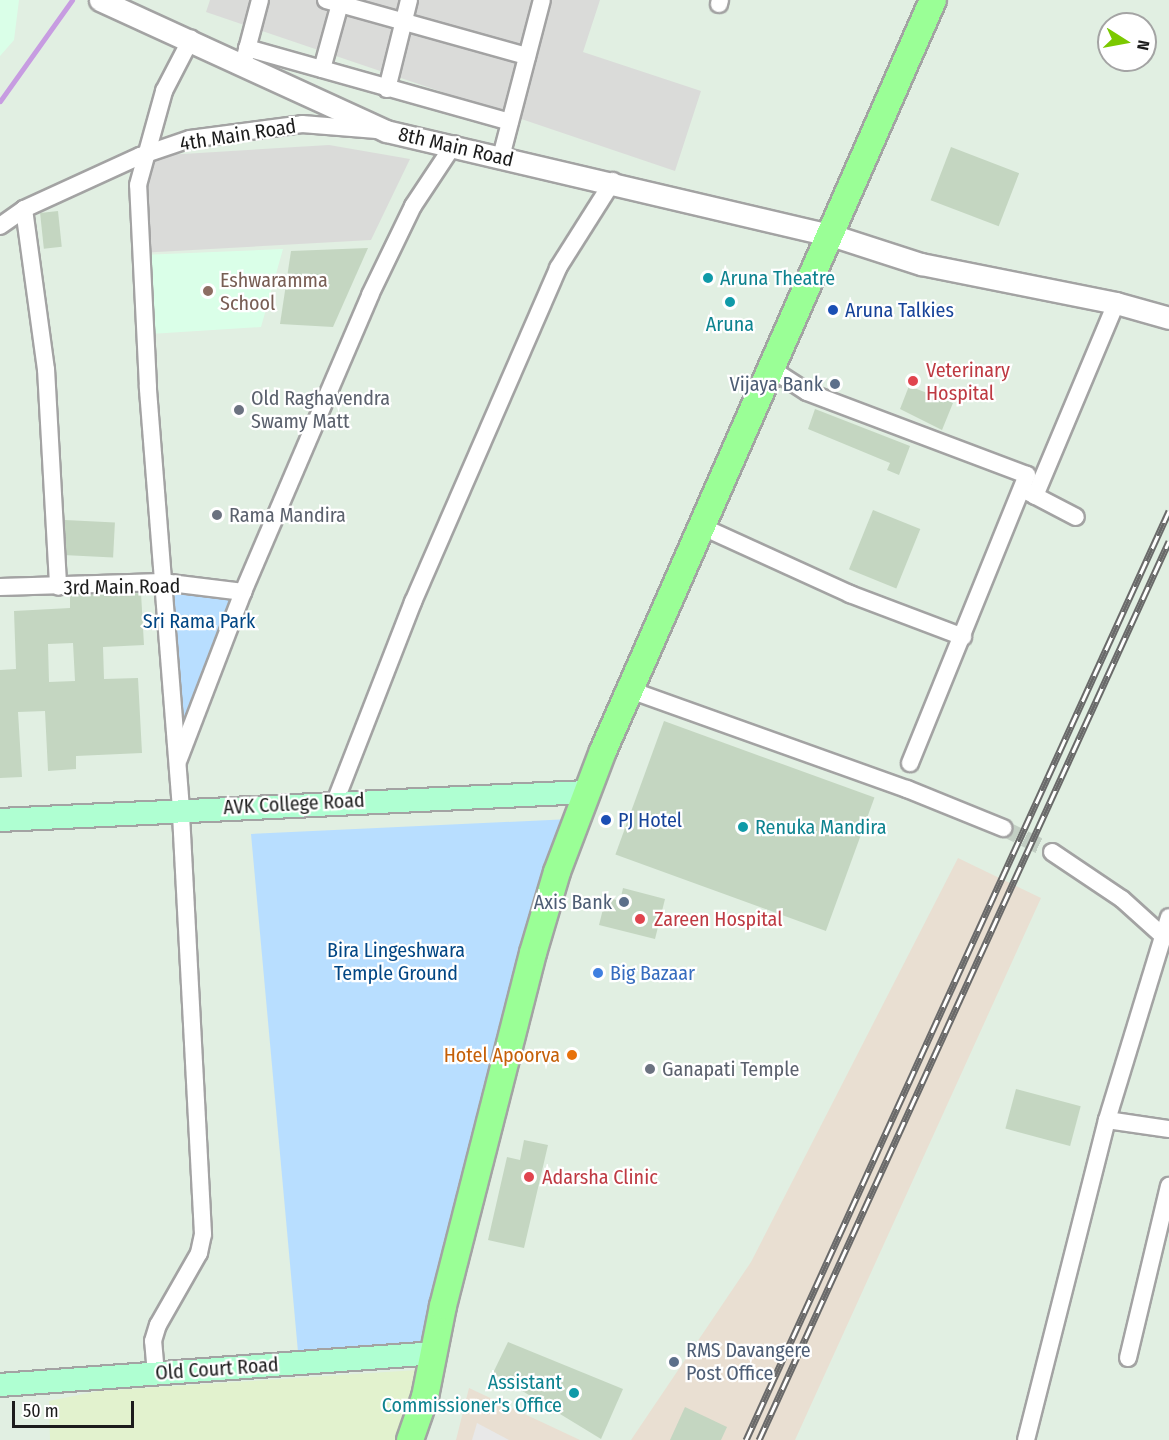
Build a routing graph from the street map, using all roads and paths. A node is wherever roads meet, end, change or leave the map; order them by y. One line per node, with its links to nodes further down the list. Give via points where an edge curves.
1 (100, 0): 8 (street, 8th Main Road)
2 (260, 0): 10 (street)
3 (409, 0): 7 (street)
4 (542, 0): 9 (street)
5 (933, 0): 21 (main road)
6 (336, 1): 7 (street); 11 (street)
7 (403, 22): 9 (street); 12 (street)
8 (191, 39): 10 (street, 8th Main Road); 16 (street, via 164,91)
9 (528, 56): 13 (street)
10 (245, 58): 11 (street); 14 (street, 8th Main Road)
11 (322, 69): 12 (street)
12 (387, 89): 13 (street)
13 (510, 122): 17 (street)
14 (387, 130): 15 (street, 8th Main Road); 16 (street, 4th Main Road, via 302,124 190,140)
15 (454, 144): 17 (street, 8th Main Road); 31 (street, via 413,206 370,295)
16 (144, 155): 19 (street, 4th Main Road); 28 (street, via 138,240)
17 (501, 157): 18 (street, 8th Main Road)
18 (613, 181): 21 (street, 8th Main Road, via 741,218); 37 (street, via 558,268 413,602)
19 (24, 209): 20 (street, 4th Main Road); 29 (street, via 46,369)
20 (0, 226)
21 (831, 235): 22 (street, 8th Main Road, via 921,264); 24 (main road)
22 (1116, 303): 23 (street, 8th Main Road); 25 (street)
23 (1169, 318)
24 (773, 370): 25 (street, via 807,392 1027,475); 27 (main road)
25 (1028, 493): 26 (street); 32 (street)
26 (1076, 517)
27 (703, 527): 32 (street, via 850,594); 33 (main road)
28 (162, 582): 29 (street, 3rd Main Road); 31 (street, 3rd Main Road); 34 (street)
29 (58, 587): 30 (street, 3rd Main Road)
30 (0, 588)
31 (243, 592): 34 (street)
32 (963, 637): 35 (street)
33 (630, 690): 36 (main road); 40 (street, via 907,789)
34 (177, 763): 38 (street)
35 (910, 764)
36 (588, 792): 37 (main road, AVK College Road); 47 (main road, via 532,953)
37 (335, 802): 38 (main road, AVK College Road)
38 (181, 809): 39 (main road, AVK College Road); 49 (street, via 203,1234 199,1252 158,1325 153,1341)
39 (0, 820)
40 (1003, 828)
41 (1052, 852): 43 (street, via 1122,899)
42 (1169, 917): 43 (street)
43 (1163, 936): 44 (street)
44 (1107, 1120): 45 (street); 52 (street)
45 (1169, 1130)
46 (1169, 1186): 48 (street)
47 (435, 1353): 49 (main road, Old Court Road); 51 (main road)
48 (1128, 1358)
49 (156, 1374): 50 (main road, Old Court Road)
50 (0, 1386)
51 (410, 1440)
52 (1026, 1440)

